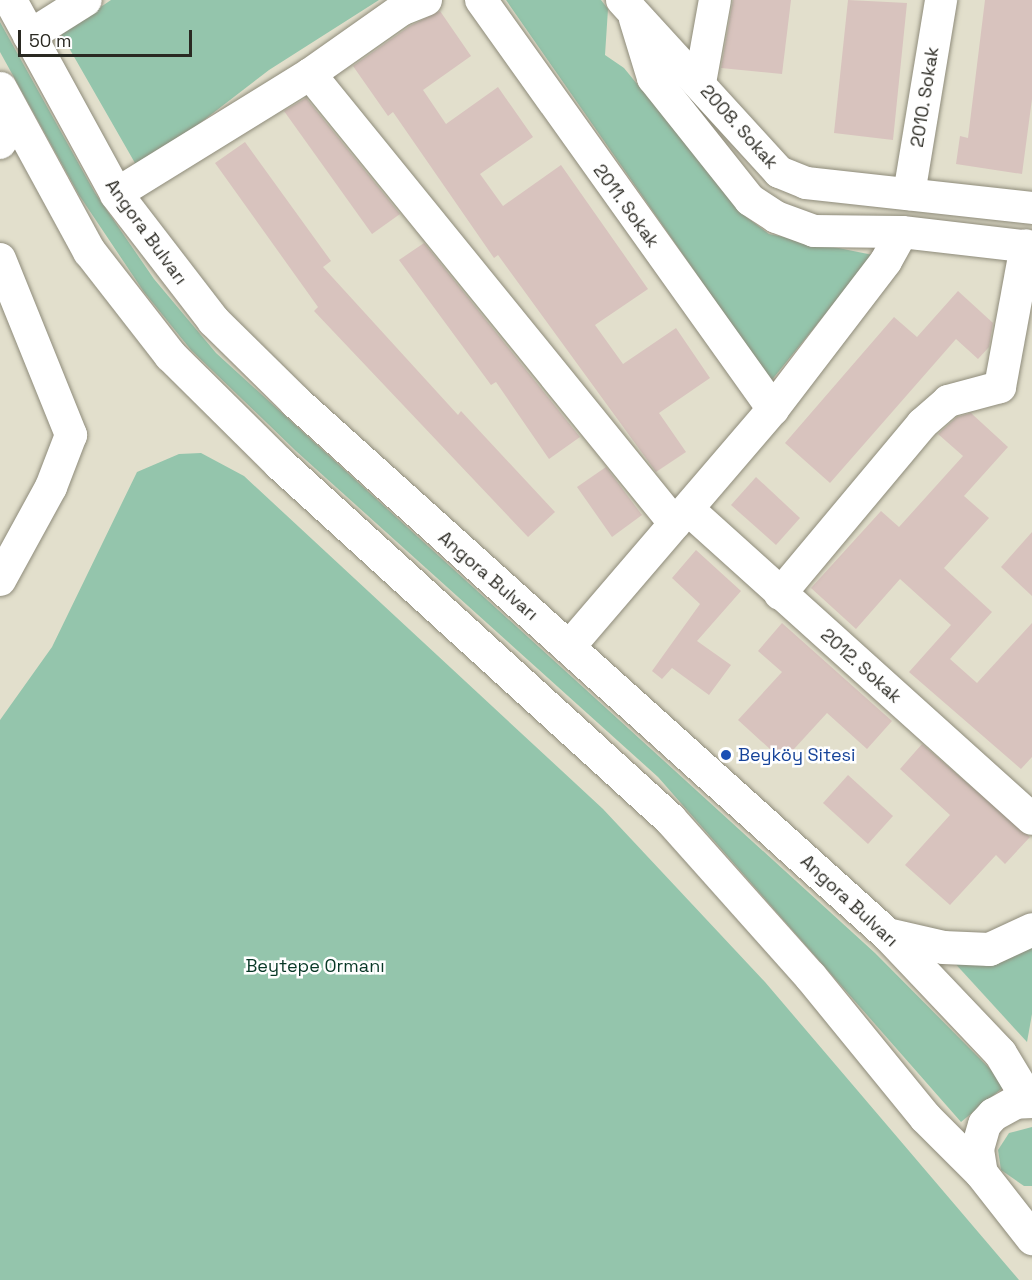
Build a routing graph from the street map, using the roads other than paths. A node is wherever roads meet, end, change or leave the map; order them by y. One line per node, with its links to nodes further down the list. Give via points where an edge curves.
1 (10, 0): 8 (main road, Angora Bulvarı)
2 (86, 0): 8 (street)
3 (426, 0): 9 (street, via 400,10)
4 (481, 0): 19 (street, 2011. Sokak)
5 (714, 0): 10 (street)
6 (941, 0): 14 (street, 2010. Sokak)
7 (628, 9): 10 (street, 2008. Sokak); 16 (street, via 653,78 750,200 776,217 814,231)
8 (29, 36): 13 (main road, Angora Bulvarı)
9 (310, 74): 13 (street); 20 (street, 2012. Sokak)
10 (700, 83): 14 (street, 2008. Sokak, via 778,172 806,183)
11 (0, 88): 12 (main road)
12 (8, 131): 28 (main road, via 89,250 170,355 279,463 670,819 810,976 925,1117)
13 (116, 194): 23 (main road, Angora Bulvarı, via 222,328 295,401)
14 (909, 194): 15 (street, 2008. Sokak)
15 (1032, 208)
16 (902, 232): 17 (street); 19 (street, via 886,261)
17 (1029, 246): 22 (street, via 1000,387 948,401 921,424)
18 (0, 259): 21 (street, via 71,435 51,488)
19 (773, 409): 20 (street)
20 (683, 518): 22 (street, 2012. Sokak); 23 (street)
21 (0, 580)
22 (780, 594): 24 (street, 2012. Sokak)
23 (569, 647): 26 (main road, Angora Bulvarı)
24 (1032, 819)
25 (1032, 929): 26 (main road, via 989,950 943,947)
26 (887, 934): 27 (main road, Angora Bulvarı, via 1000,1053)
27 (1030, 1101): 28 (main road, Angora Bulvarı, via 1003,1107 984,1124 977,1149)
28 (985, 1179): 29 (main road, via 1005,1197); 30 (main road)
29 (1032, 1202)
30 (1032, 1238)

